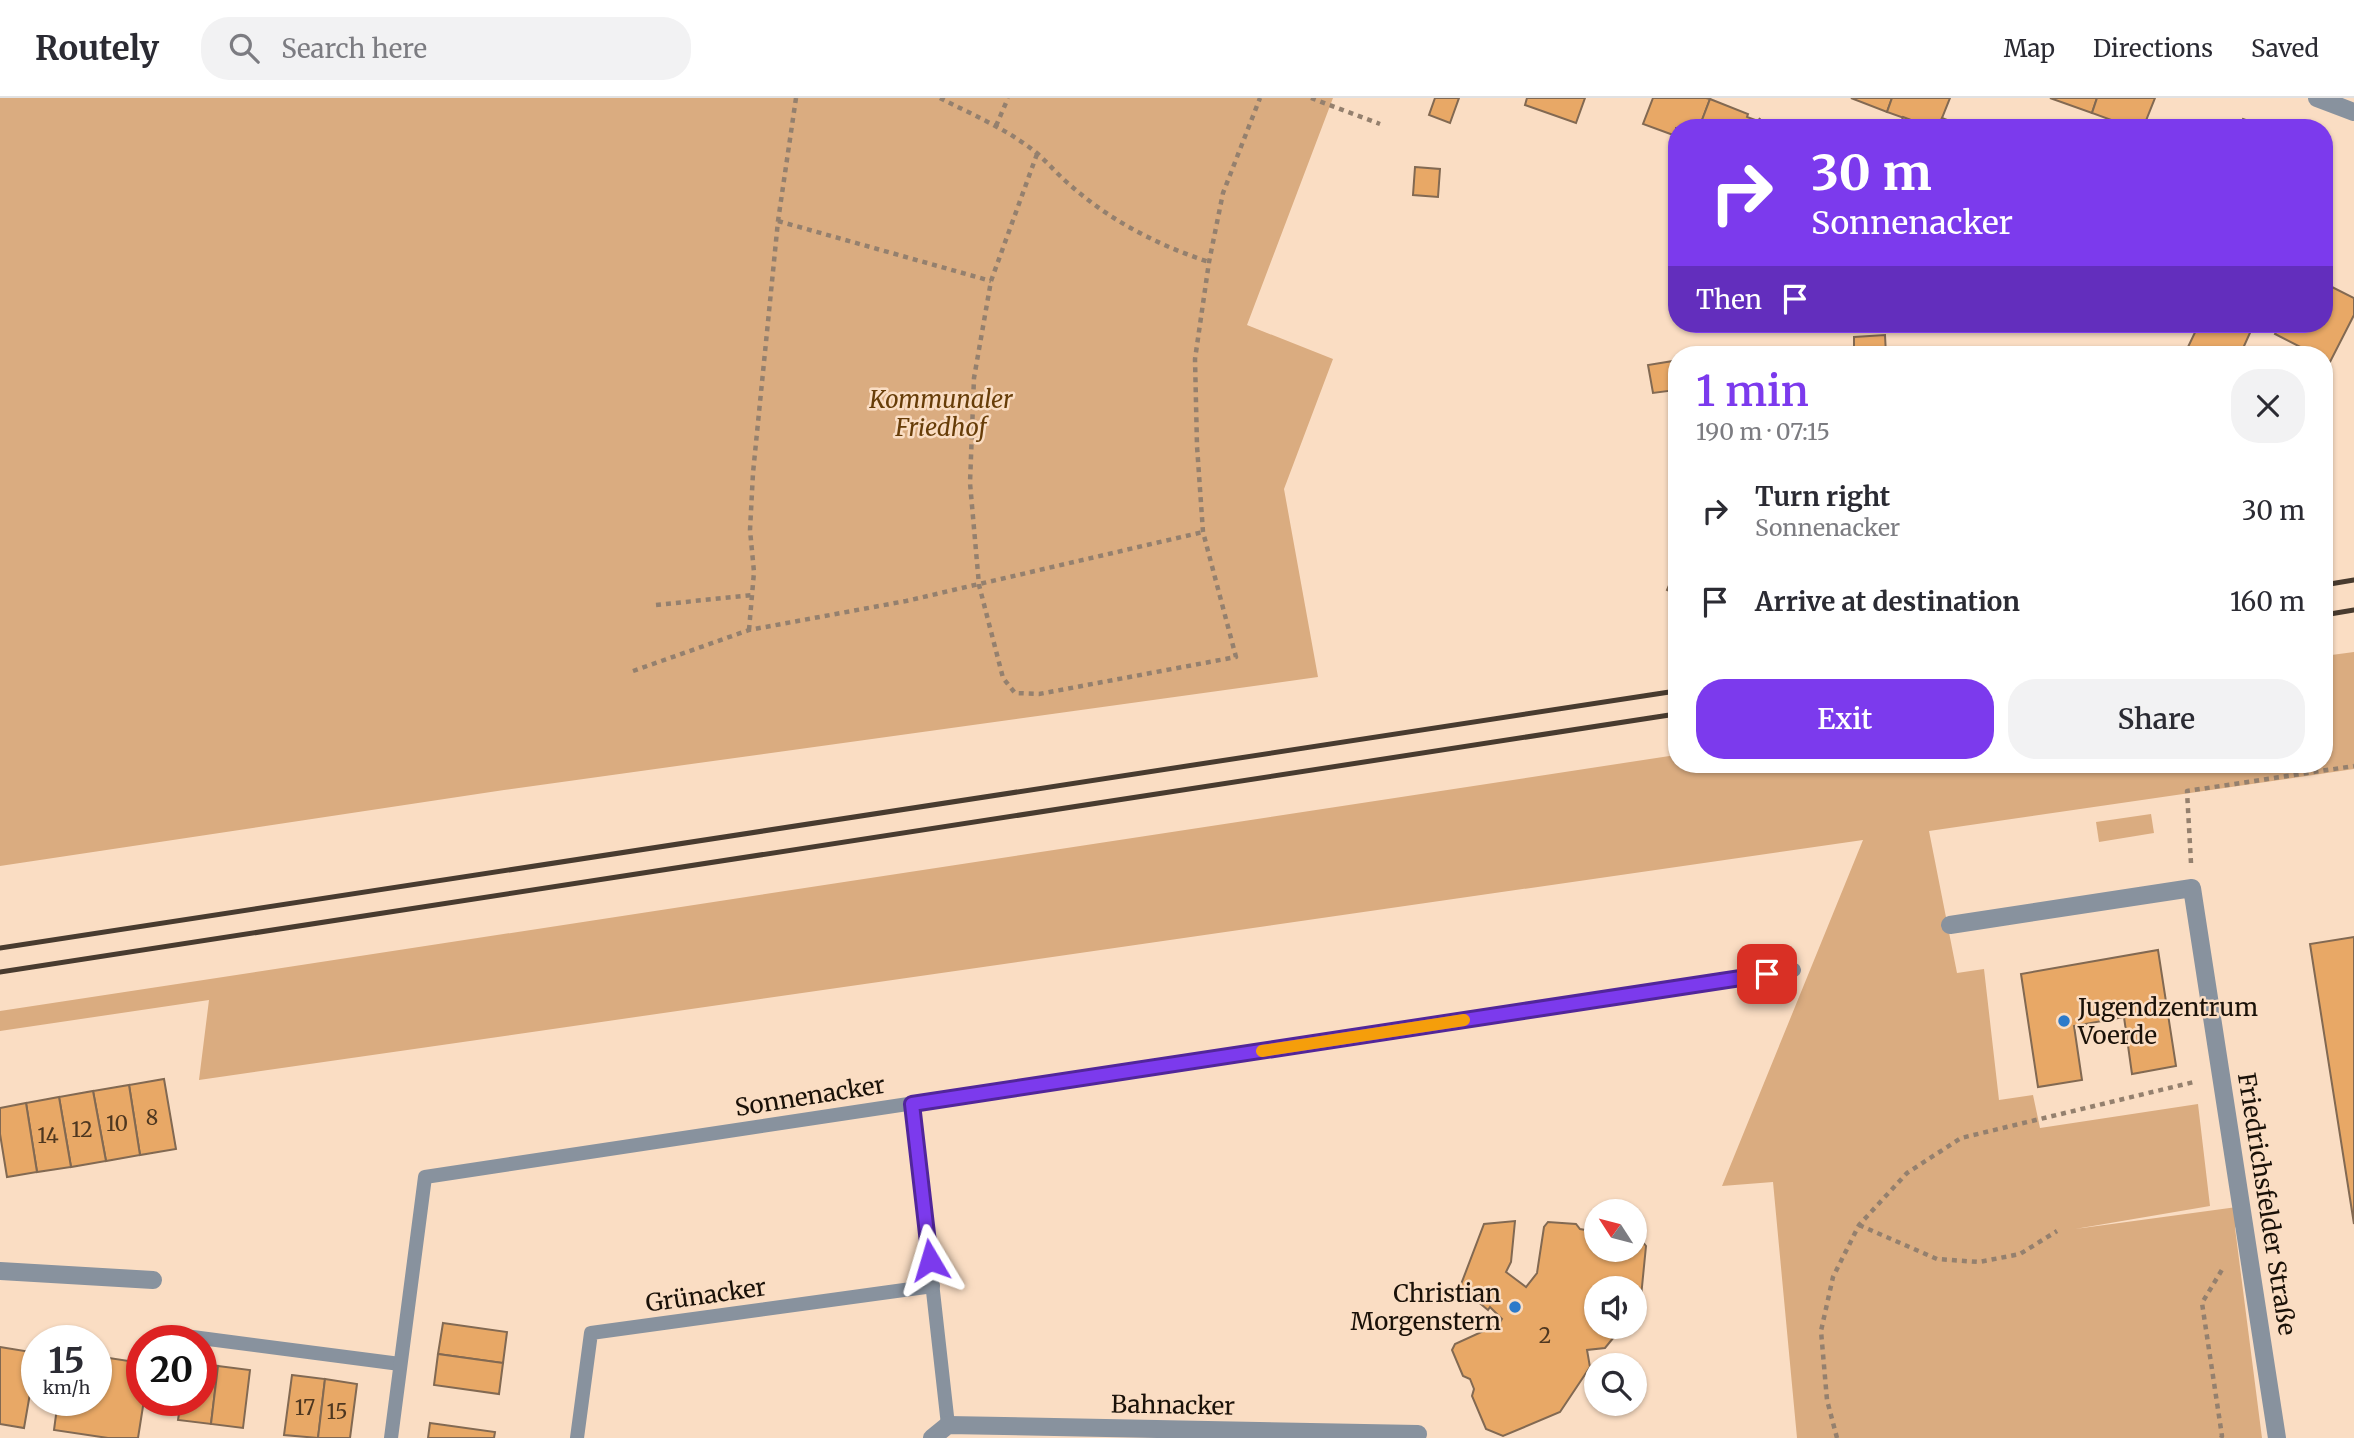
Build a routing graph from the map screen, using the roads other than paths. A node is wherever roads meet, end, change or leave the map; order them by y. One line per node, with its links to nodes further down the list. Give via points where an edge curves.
1 (2316, 98): 2 (street)
2 (2354, 112)
3 (1950, 925): 17 (street, Friedrichsfelder Straße, via 2192,888)
4 (1794, 970): 5 (lane, Sonnenacker)
5 (912, 1104): 8 (lane); 10 (lane, Sonnenacker, via 425,1177)
6 (0, 1271): 7 (street)
7 (153, 1280)
8 (933, 1286): 11 (lane); 15 (lane, Grünacker, via 591,1334)
9 (217, 1340): 10 (lane)
10 (400, 1364): 14 (lane, Sonnenacker)
11 (948, 1426): 13 (street, Bahnacker); 16 (street)
12 (1418, 1434): 13 (street, Bahnacker)
13 (1294, 1435)
14 (391, 1438)
15 (577, 1438)
16 (932, 1438)
17 (2277, 1438)

